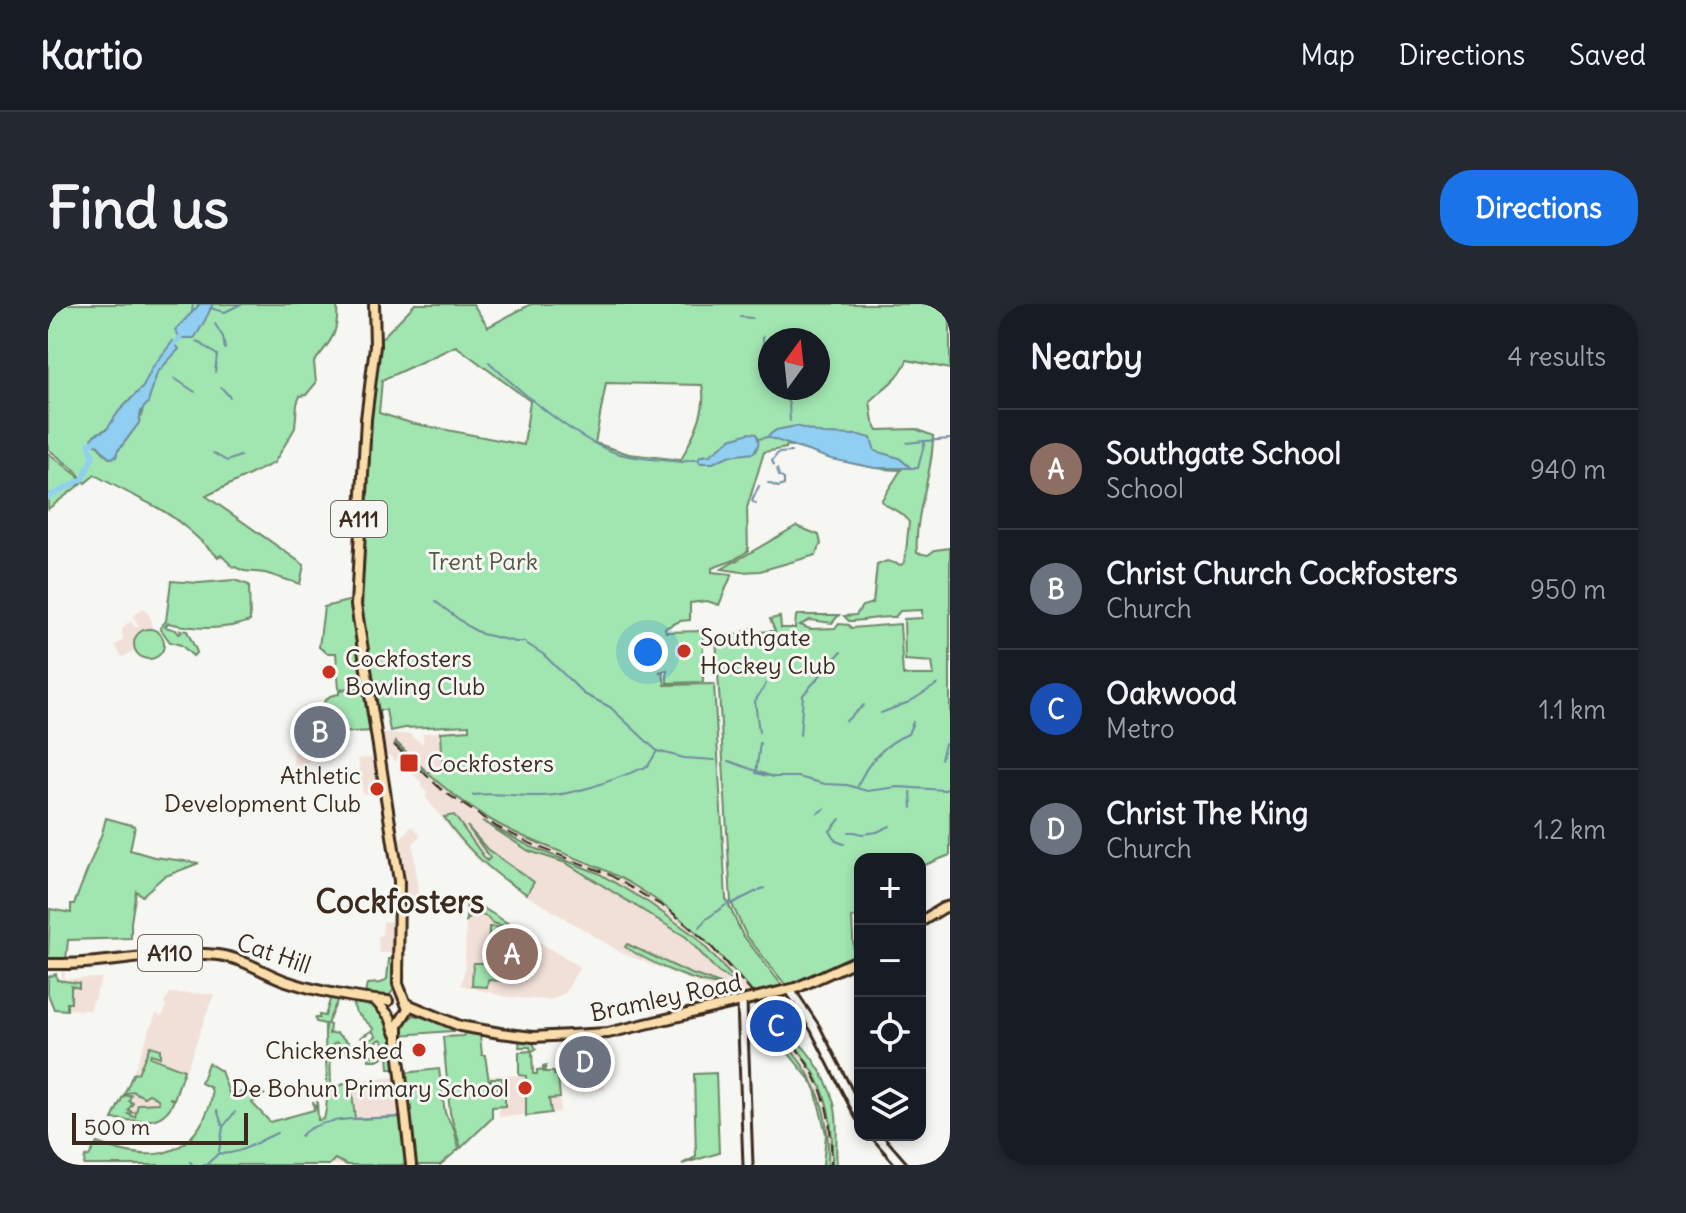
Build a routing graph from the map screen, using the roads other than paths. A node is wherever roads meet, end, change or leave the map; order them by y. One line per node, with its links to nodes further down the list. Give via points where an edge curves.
1 (374, 304): 6 (main road, A111, via 376,340 366,419 356,605 399,884)
2 (950, 906): 3 (main road)
3 (926, 918)
4 (854, 962): 7 (main road, Bramley Road)
5 (48, 963): 9 (main road, Cat Hill / A110, via 174,953 220,955 289,982)
6 (398, 984): 9 (main road, A111); 10 (main road, A111)
7 (790, 990): 8 (main road, Bramley Road); 12 (street)
8 (742, 1002): 10 (main road, Bramley Road, via 608,1033 533,1037 472,1028); 15 (street)
9 (389, 1007): 10 (main road); 10 (main road); 11 (main road, A111)
10 (404, 1009): 11 (main road, A111)
11 (398, 1049): 14 (main road, A111)
12 (854, 1104)
13 (881, 1141): 16 (street)
14 (411, 1165)
15 (748, 1165)
16 (902, 1165)

